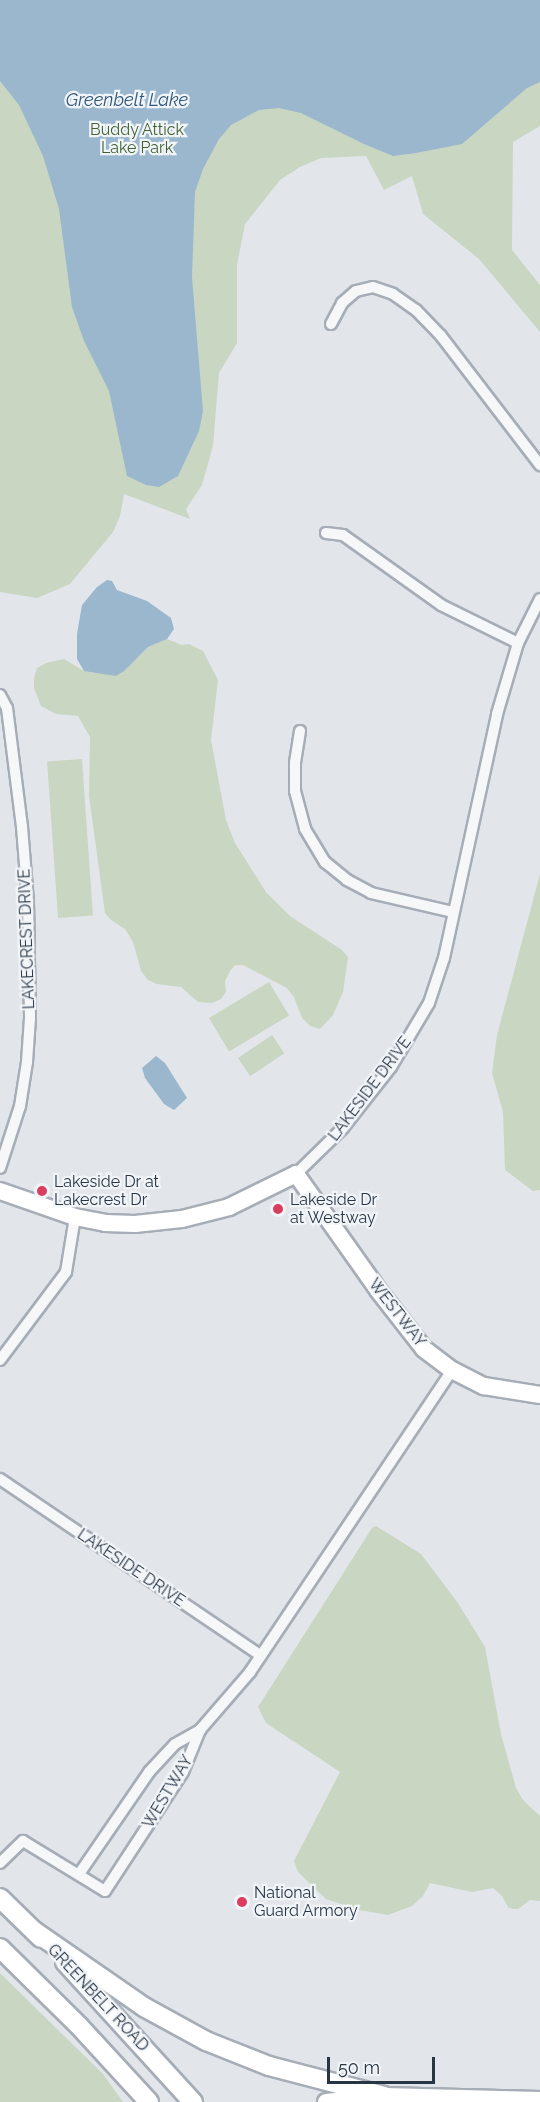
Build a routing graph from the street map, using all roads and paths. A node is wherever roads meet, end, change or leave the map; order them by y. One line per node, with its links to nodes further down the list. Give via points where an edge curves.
1 (331, 324): 2 (street, via 342,303 356,291 373,287 393,294 441,336)
2 (540, 465)
3 (326, 533): 5 (street, via 343,535 441,605)
4 (540, 599): 5 (street, LAKESIDE DRIVE)
5 (518, 643): 8 (street, LAKESIDE DRIVE, via 497,714)
6 (0, 695): 9 (street, LAKECREST DRIVE, via 7,708 28,902 30,1018 24,1084 15,1127)
7 (300, 731): 8 (street, via 294,791 305,829 325,862 371,893)
8 (453, 912): 10 (street, LAKESIDE DRIVE, via 437,980 413,1033 343,1128)
9 (0, 1168)
10 (296, 1174): 12 (street, LAKESIDE DRIVE, via 229,1207 182,1219 135,1224); 14 (street, WESTWAY, via 408,1329 424,1349)
11 (0, 1191): 12 (street, LAKESIDE DRIVE)
12 (75, 1217): 13 (street, via 66,1272)
13 (0, 1360)
14 (452, 1370): 15 (street, WESTWAY, via 484,1386); 17 (street)
15 (540, 1395)
16 (0, 1479): 17 (street, LAKESIDE DRIVE)
17 (261, 1656): 18 (street)
18 (200, 1730): 20 (street, WESTWAY, via 175,1744 149,1772); 20 (street, WESTWAY, via 183,1772 105,1891)
19 (0, 1863): 20 (street, via 23,1841)
20 (79, 1875)
21 (0, 1898): 22 (main road, GREENBELT ROAD)
22 (34, 1931): 24 (main road, via 144,2007 206,2041 269,2066); 27 (main road, GREENBELT ROAD)
23 (0, 1948): 26 (main road, GREENBELT ROAD, via 80,2026)
24 (384, 2096): 25 (street); 28 (street)
25 (540, 2100)
26 (149, 2102)
27 (193, 2102)
28 (326, 2102)

